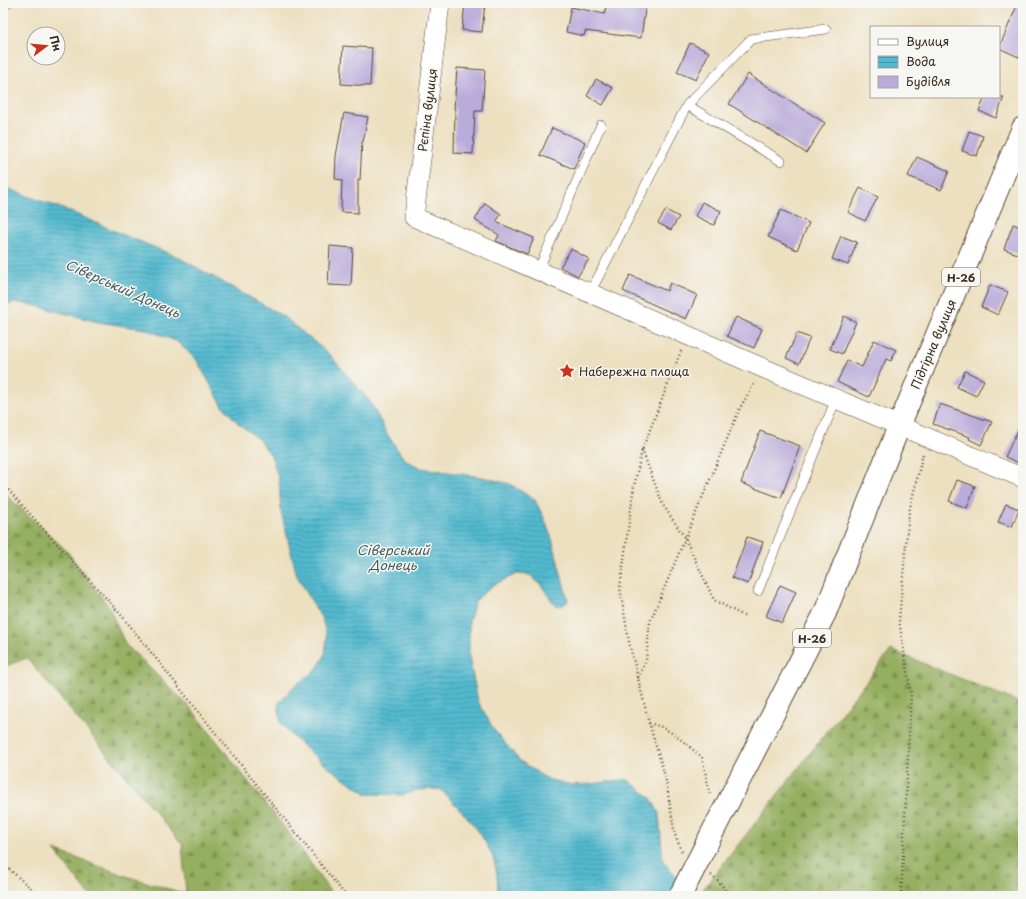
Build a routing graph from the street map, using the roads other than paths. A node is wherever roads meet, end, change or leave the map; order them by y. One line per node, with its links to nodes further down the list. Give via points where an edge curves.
1 (440, 3): 7 (street, Рєпіна вулиця, via 414,217)
2 (826, 29): 3 (lane, via 751,39)
3 (687, 106): 6 (lane); 8 (lane)
4 (601, 125): 7 (lane)
5 (1023, 128): 10 (main road, Підгірна вулиця / Н-26)
6 (781, 161)
7 (538, 271): 8 (street)
8 (590, 293): 9 (street)
9 (836, 399): 10 (street); 12 (lane)
10 (899, 426): 11 (street); 13 (main road, Н-26, bridge, via 825,613)
11 (1023, 478)
12 (758, 591)
13 (680, 896)

